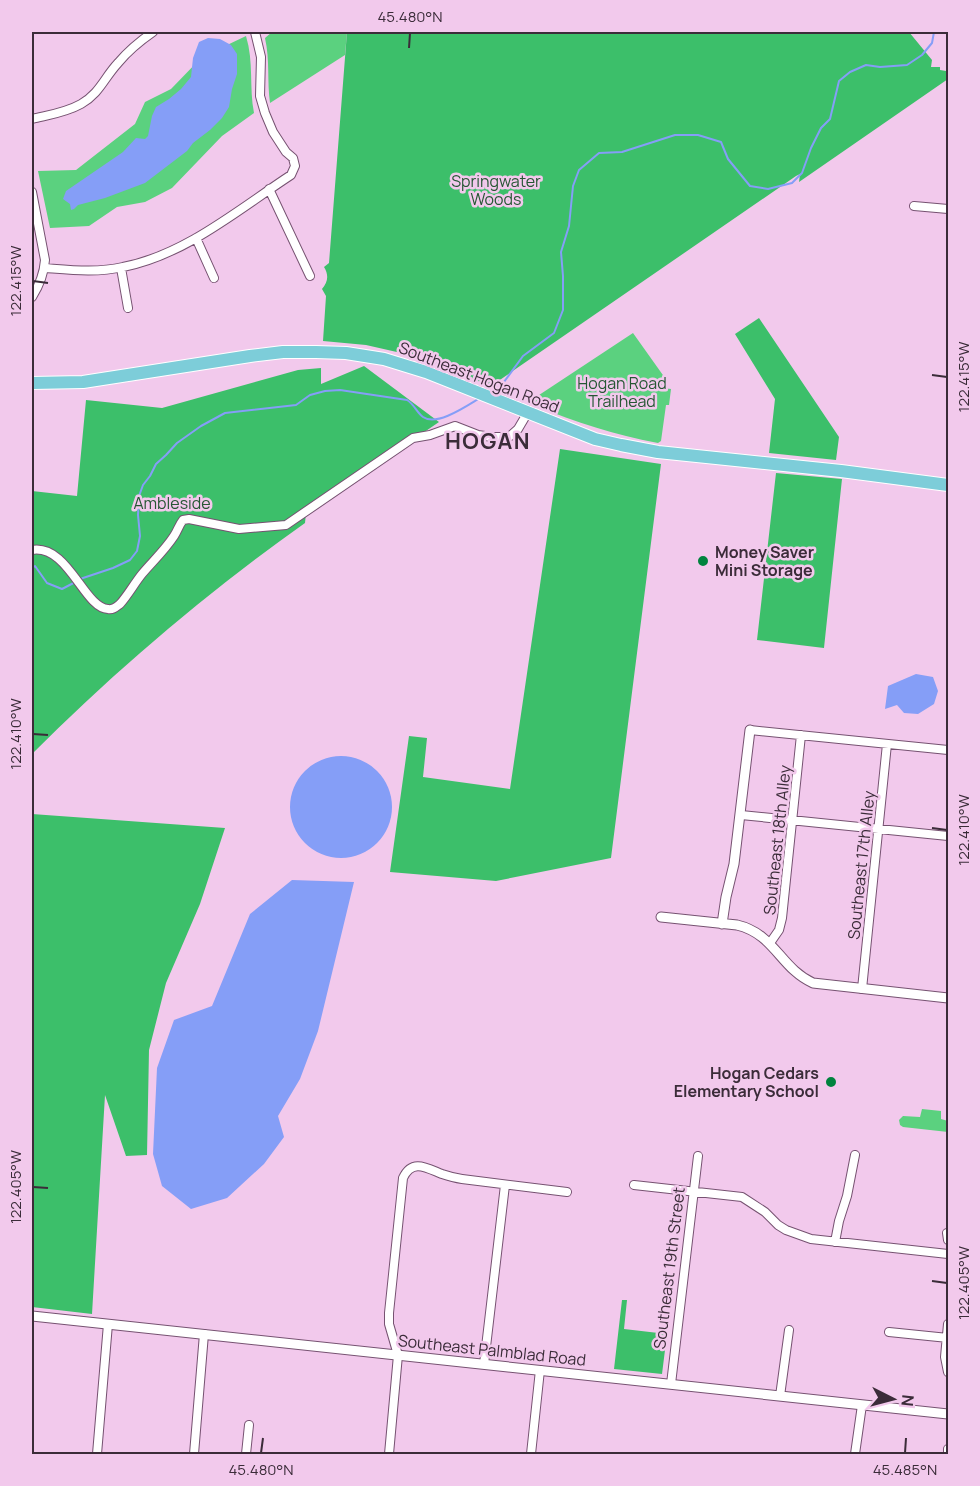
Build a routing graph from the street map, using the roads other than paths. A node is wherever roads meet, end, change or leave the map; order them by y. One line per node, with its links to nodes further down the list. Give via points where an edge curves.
1 (153, 32): 3 (street, via 132,48 93,95 65,111)
2 (255, 32): 4 (street, via 265,113 295,166 291,175)
3 (32, 119)
4 (269, 189): 8 (street); 11 (street)
5 (32, 192): 9 (street)
6 (914, 206): 7 (street)
7 (948, 209)
8 (196, 238): 10 (street, via 150,260); 12 (street)
9 (45, 268): 10 (street); 13 (street)
10 (122, 268): 14 (street)
11 (310, 276)
12 (214, 278)
13 (32, 297)
14 (128, 308)
15 (32, 383): 16 (main road, Southeast Hogan Road, via 83,382 250,356 346,353 426,372)
16 (528, 412): 17 (main road, Southeast Hogan Road, via 595,439 644,450); 18 (street, via 509,437 478,435 455,426 413,438 286,525 239,529 183,520 114,609 105,609 91,598 53,554)
17 (948, 485)
18 (32, 550)
19 (750, 730): 20 (street); 23 (street)
20 (801, 735): 21 (street); 24 (street, Southeast 18th Alley)
21 (887, 744): 22 (street); 25 (street, Southeast 17th Alley)
22 (948, 750)
23 (741, 815): 24 (street); 28 (street)
24 (793, 820): 25 (street); 29 (street, Southeast 18th Alley, via 781,924)
25 (878, 829): 26 (street); 30 (street, Southeast 17th Alley)
26 (948, 836)
27 (661, 917): 28 (street)
28 (722, 924): 29 (street, via 747,927)
29 (770, 943): 30 (street, via 804,979 821,985)
30 (862, 989): 32 (street)
31 (948, 992): 32 (street)
32 (948, 998)
33 (855, 1155): 39 (street)
34 (698, 1156): 38 (street, Southeast 19th Street)
35 (505, 1185): 37 (street); 48 (street, via 456,1178 421,1166 407,1171 403,1178 389,1313); 49 (street)
36 (634, 1185): 38 (street)
37 (567, 1192)
38 (693, 1192): 39 (street, via 741,1197 786,1230); 52 (street, Southeast 19th Street)
39 (835, 1242): 40 (street)
40 (948, 1254)
41 (32, 1316): 42 (street, Southeast Palmblad Road)
42 (108, 1324): 46 (street, Southeast Palmblad Road); 58 (street)
43 (948, 1324): 47 (street)
44 (789, 1330): 53 (street)
45 (889, 1332): 47 (street)
46 (204, 1334): 48 (street, Southeast Palmblad Road); 59 (street)
47 (948, 1338): 51 (street)
48 (398, 1355): 49 (street, Southeast Palmblad Road); 61 (street)
49 (484, 1364): 50 (street, Southeast Palmblad Road)
50 (540, 1370): 52 (street, Southeast Palmblad Road); 62 (street)
51 (948, 1371)
52 (671, 1384): 53 (street, Southeast Palmblad Road)
53 (780, 1396): 54 (street, Southeast Palmblad Road)
54 (862, 1405): 55 (street, Southeast Palmblad Road); 63 (street)
55 (948, 1414)
56 (249, 1425): 60 (street)
57 (948, 1449): 64 (street)
58 (97, 1455)
59 (194, 1455)
60 (246, 1455)
61 (389, 1455)
62 (531, 1455)
63 (855, 1455)
64 (948, 1455)

